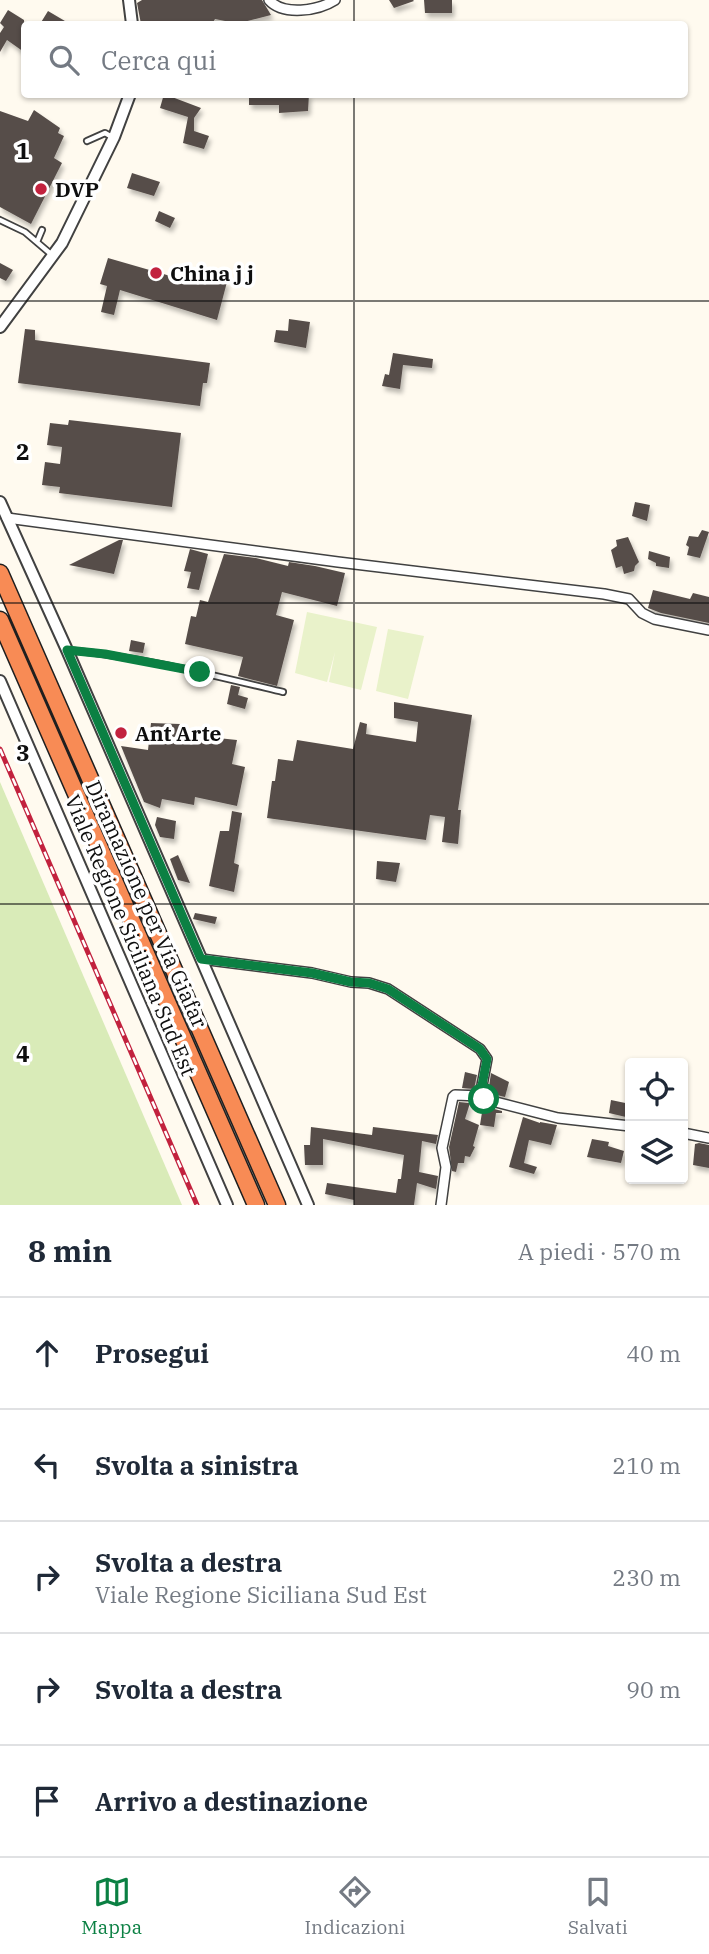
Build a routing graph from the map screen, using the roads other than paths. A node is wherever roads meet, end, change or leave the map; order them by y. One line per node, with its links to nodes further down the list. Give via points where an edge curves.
1 (129, 0): 4 (street)
2 (269, 0): 3 (street, via 302,11)
3 (335, 0)
4 (132, 21)
5 (129, 98): 6 (street)
6 (114, 137): 7 (lane, via 104,133); 11 (street)
7 (87, 141)
8 (0, 220): 10 (lane)
9 (42, 230): 10 (lane)
10 (37, 242): 11 (lane)
11 (53, 255): 12 (street)
12 (0, 327)
13 (0, 502): 14 (street)
14 (7, 518): 17 (street, via 604,594 629,599 654,619); 18 (street)
15 (0, 573): 28 (highway, Diramazione per Via Giafar)
16 (0, 620): 27 (highway, Diramazione per Via Giafar)
17 (709, 630)
18 (67, 650): 20 (lane, via 200,672); 21 (street)
19 (0, 681): 26 (street, Viale Regione Siciliana Sud Est)
20 (283, 692)
21 (201, 959): 22 (street, via 312,973 388,989 480,1049 487,1059); 29 (street)
22 (480, 1096): 23 (street, via 558,1118); 30 (street, via 453,1097 442,1148 446,1167)
23 (625, 1125)
24 (688, 1134): 25 (street)
25 (709, 1138)
26 (227, 1205)
27 (256, 1205)
28 (277, 1205)
29 (308, 1205)
30 (441, 1205)

